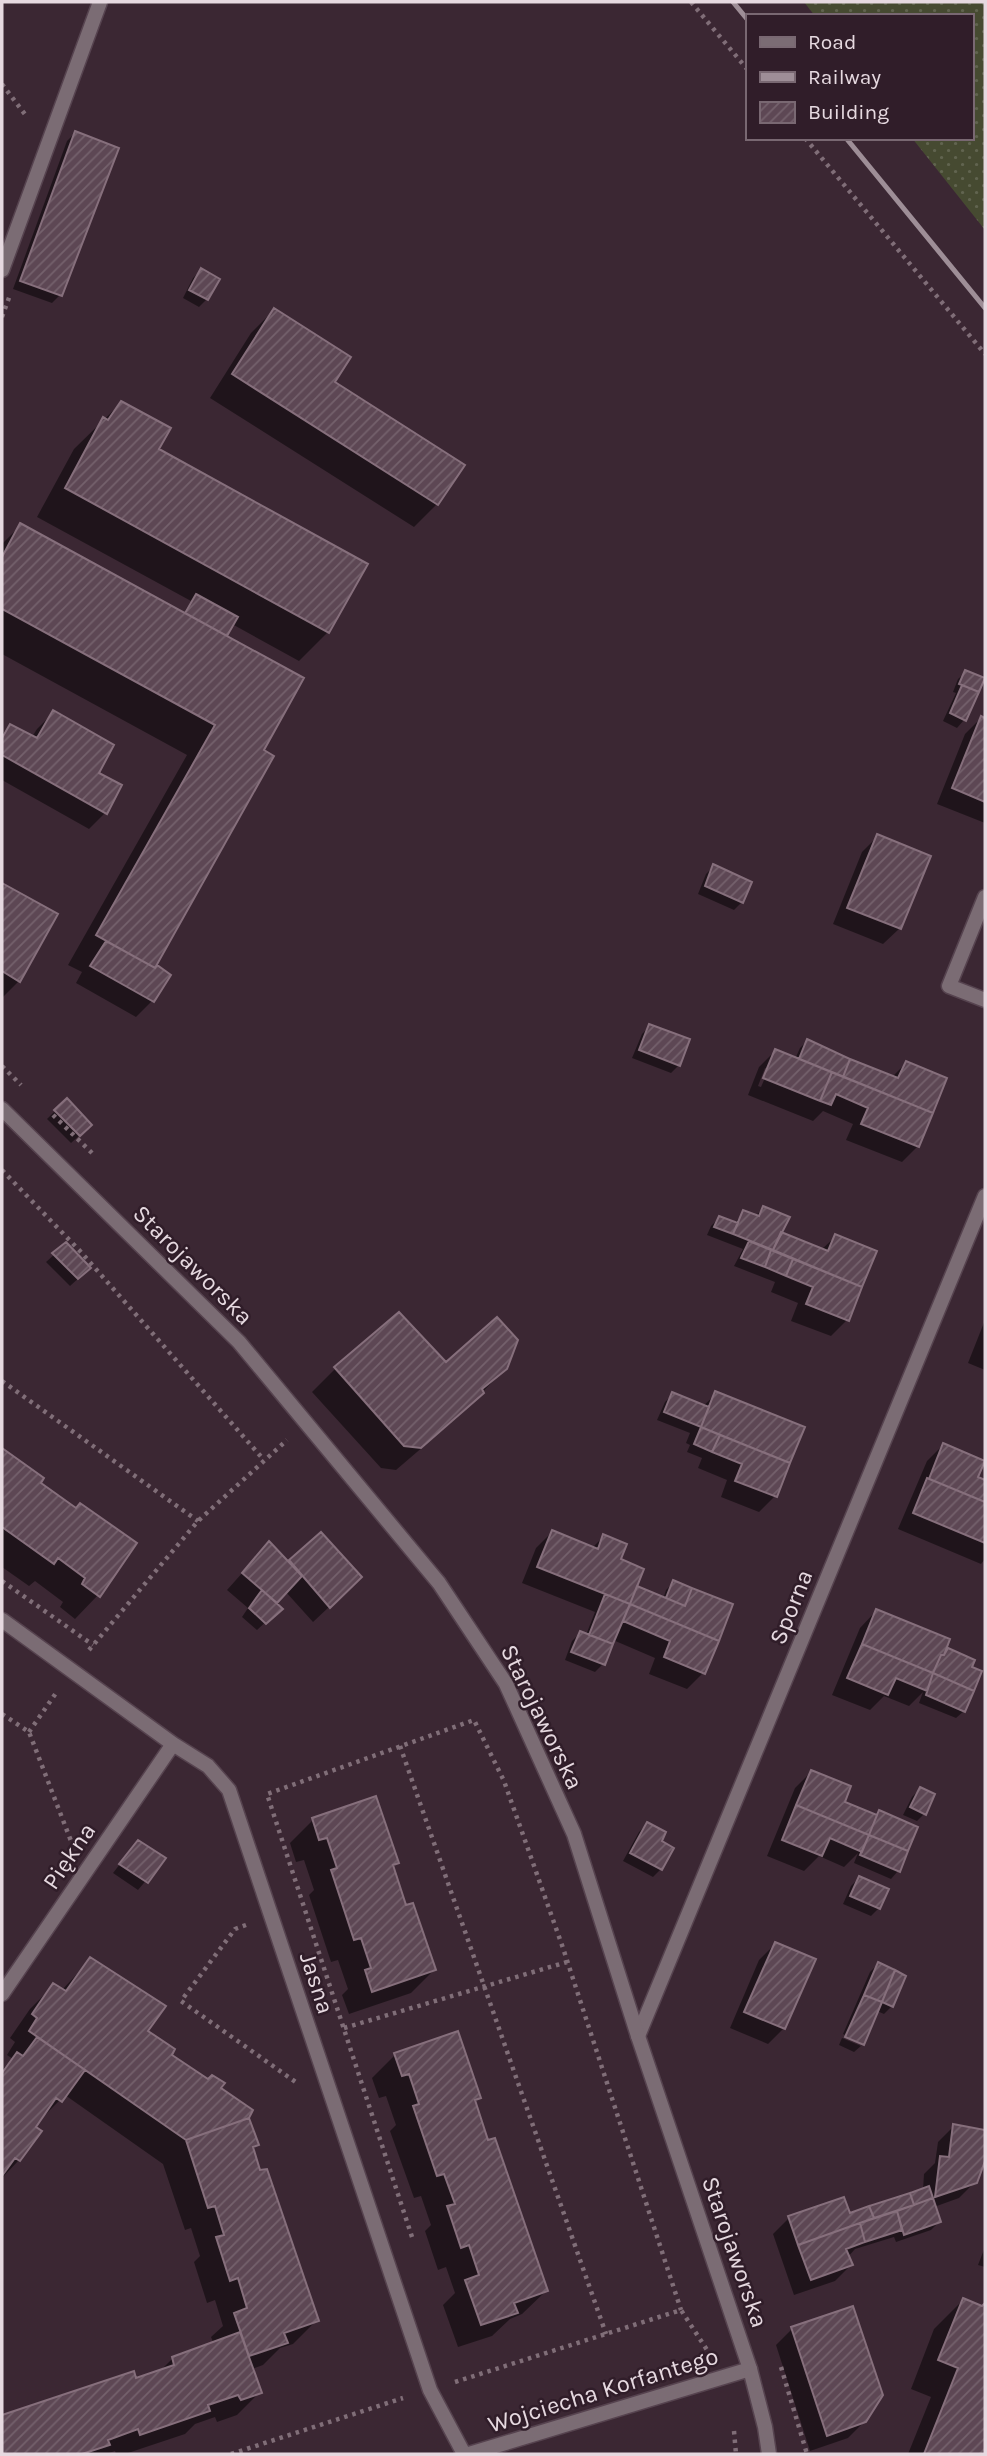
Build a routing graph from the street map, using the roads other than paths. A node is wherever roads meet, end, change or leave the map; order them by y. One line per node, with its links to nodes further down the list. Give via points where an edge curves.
1 (100, 2): 2 (street)
2 (2, 270)
3 (985, 897): 4 (street, via 949,986)
4 (985, 1000)
5 (2, 1109): 10 (street, Starojaworska, via 239,1342 439,1583 506,1684 574,1834)
6 (985, 1196): 10 (street, Sporna)
7 (2, 1620): 8 (street, Jasna)
8 (173, 1744): 9 (street, Piękna); 12 (street, Jasna, via 208,1766 229,1790 429,2390)
9 (2, 1994)
10 (638, 2036): 11 (street, Starojaworska)
11 (750, 2369): 13 (street, Wojciecha Korfantego); 14 (street, Starojaworska)
12 (464, 2454)
13 (470, 2454)
14 (769, 2454)

